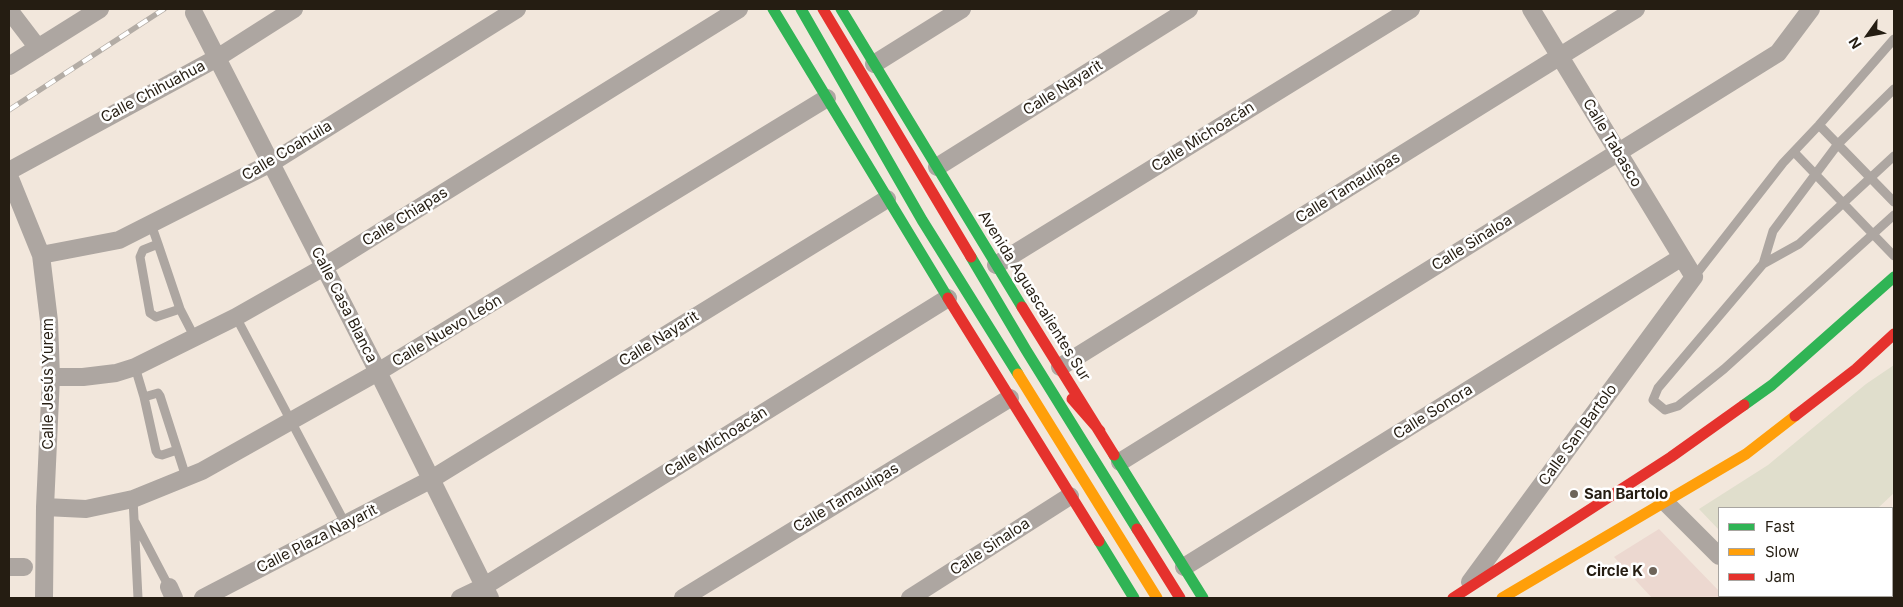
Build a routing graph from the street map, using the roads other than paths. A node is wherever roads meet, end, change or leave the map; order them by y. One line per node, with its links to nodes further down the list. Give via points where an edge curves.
1 (100, 9): 18 (street)
2 (294, 9): 20 (street, Calle Chihuahua)
3 (517, 9): 30 (street, Calle Coahuila)
4 (739, 9): 48 (street, Calle Chiapas)
5 (773, 9): 24 (main road)
6 (800, 9): 58 (main road)
7 (823, 9): 56 (main road)
8 (841, 9): 21 (main road, Avenida Aguascalientes Sur)
9 (962, 9): 21 (street)
10 (1189, 9): 31 (street, Calle Nayarit)
11 (1411, 9): 47 (street, Calle Michoacán)
12 (1531, 9): 19 (street, Calle Tabasco)
13 (1636, 9): 19 (street, Calle Tamaulipas)
14 (1811, 9): 28 (street, Calle Sinaloa, via 1778,53)
15 (9, 10): 18 (street)
16 (194, 13): 20 (street, Calle Casa Blanca)
17 (1894, 40): 25 (lane)
18 (38, 48): 22 (street)
19 (1560, 56): 28 (street, Calle Tabasco); 60 (street, Calle Tamaulipas)
20 (217, 58): 30 (street, Calle Casa Blanca); 32 (street, Calle Chihuahua)
21 (874, 64): 31 (main road, Avenida Aguascalientes Sur)
22 (9, 66)
23 (1894, 89): 26 (lane)
24 (827, 98): 36 (main road); 62 (street, Calle Nuevo León)
25 (1819, 125): 26 (lane); 27 (lane)
26 (1838, 144): 33 (lane); 35 (lane)
27 (1794, 152): 33 (lane); 49 (lane)
28 (1618, 153): 45 (street, Calle Tabasco); 70 (street, Calle Sinaloa)
29 (1894, 156): 35 (lane)
30 (271, 164): 40 (street, Calle Coahuila); 48 (street, Calle Casa Blanca)
31 (937, 167): 47 (main road, Avenida Aguascalientes Sur)
32 (9, 170)
33 (1815, 174): 38 (lane); 46 (lane, via 1773,231)
34 (9, 176): 43 (street, Calle Jesús Yurem)
35 (1870, 177): 37 (lane); 38 (lane)
36 (887, 199): 51 (main road); 72 (street, Calle Nayarit)
37 (1894, 202)
38 (1842, 203): 41 (lane); 46 (lane, via 1799,244)
39 (1894, 215): 41 (lane)
40 (151, 224): 42 (lane); 43 (street, Calle Coahuila, via 119,240)
41 (1873, 234): 44 (lane); 46 (lane, via 1724,368 1678,406 1665,410 1653,400 1658,388)
42 (158, 244): 52 (lane); 52 (lane, via 140,253 150,313 156,317)
43 (41, 255): 63 (street, Calle Jesús Yurem, via 49,321)
44 (1894, 256)
45 (1682, 257): 49 (street, Calle Tabasco); 80 (street, Calle Sonora)
46 (1763, 264)
47 (996, 265): 60 (main road, Avenida Aguascalientes Sur)
48 (324, 267): 53 (street, Calle Chiapas); 62 (street, Calle Casa Blanca)
49 (1694, 277): 83 (street, Calle San Bartolo)
50 (1894, 277): 83 (main road, via 1772,385 1671,457)
51 (948, 298): 65 (main road); 81 (street, Calle Michoacán)
52 (180, 309): 55 (lane)
53 (236, 317): 55 (street, Calle Chiapas); 66 (lane)
54 (1894, 334): 61 (main road)
55 (195, 338): 59 (street, Calle Chiapas)
56 (1026, 350): 67 (main road, via 1050,368); 92 (main road)
57 (1887, 354): 61 (lane)
58 (1006, 357): 68 (main road, via 1011,384); 91 (main road)
59 (134, 367): 63 (street, Calle Chiapas, via 83,377); 64 (lane)
60 (1060, 367): 67 (main road, Avenida Aguascalientes Sur)
61 (1856, 369): 75 (main road, via 1746,454)
62 (378, 372): 66 (street, Calle Nuevo León); 72 (street, Calle Casa Blanca)
63 (51, 377): 76 (street, Calle Jesús Yurem)
64 (144, 397): 69 (lane, via 154,393 160,396); 69 (lane, via 156,451 162,455)
65 (1010, 398): 68 (main road); 88 (street, Calle Tamaulipas)
66 (290, 421): 71 (street, Calle Nuevo León); 78 (lane)
67 (1100, 431): 70 (main road, Avenida Aguascalientes Sur)
68 (1037, 442): 73 (main road)
69 (177, 450): 71 (lane)
70 (1120, 462): 80 (main road, Avenida Aguascalientes Sur)
71 (186, 477): 74 (street, Calle Nuevo León)
72 (430, 480): 78 (street, Calle Plaza Nayarit); 81 (street, Calle Casa Blanca)
73 (1070, 496): 89 (street, Calle Sinaloa); 90 (main road)
74 (133, 498): 76 (street, Calle Nuevo León, via 86,508); 77 (lane)
75 (1666, 502): 79 (street); 94 (main road)
76 (45, 507): 84 (street, Calle Jesús Yurem)
77 (134, 520): 82 (lane); 85 (lane)
78 (346, 525): 86 (street, Calle Plaza Nayarit)
79 (1718, 555)
80 (1184, 567): 93 (main road, Avenida Aguascalientes Sur)
81 (486, 592): 87 (street, Calle Michoacán)
82 (172, 593)
83 (1457, 596)
84 (44, 598)
85 (138, 598)
86 (203, 598)
87 (460, 598)
88 (683, 598)
89 (910, 598)
90 (1134, 598)
91 (1157, 598)
92 (1180, 598)
93 (1203, 598)
94 (1502, 598)

